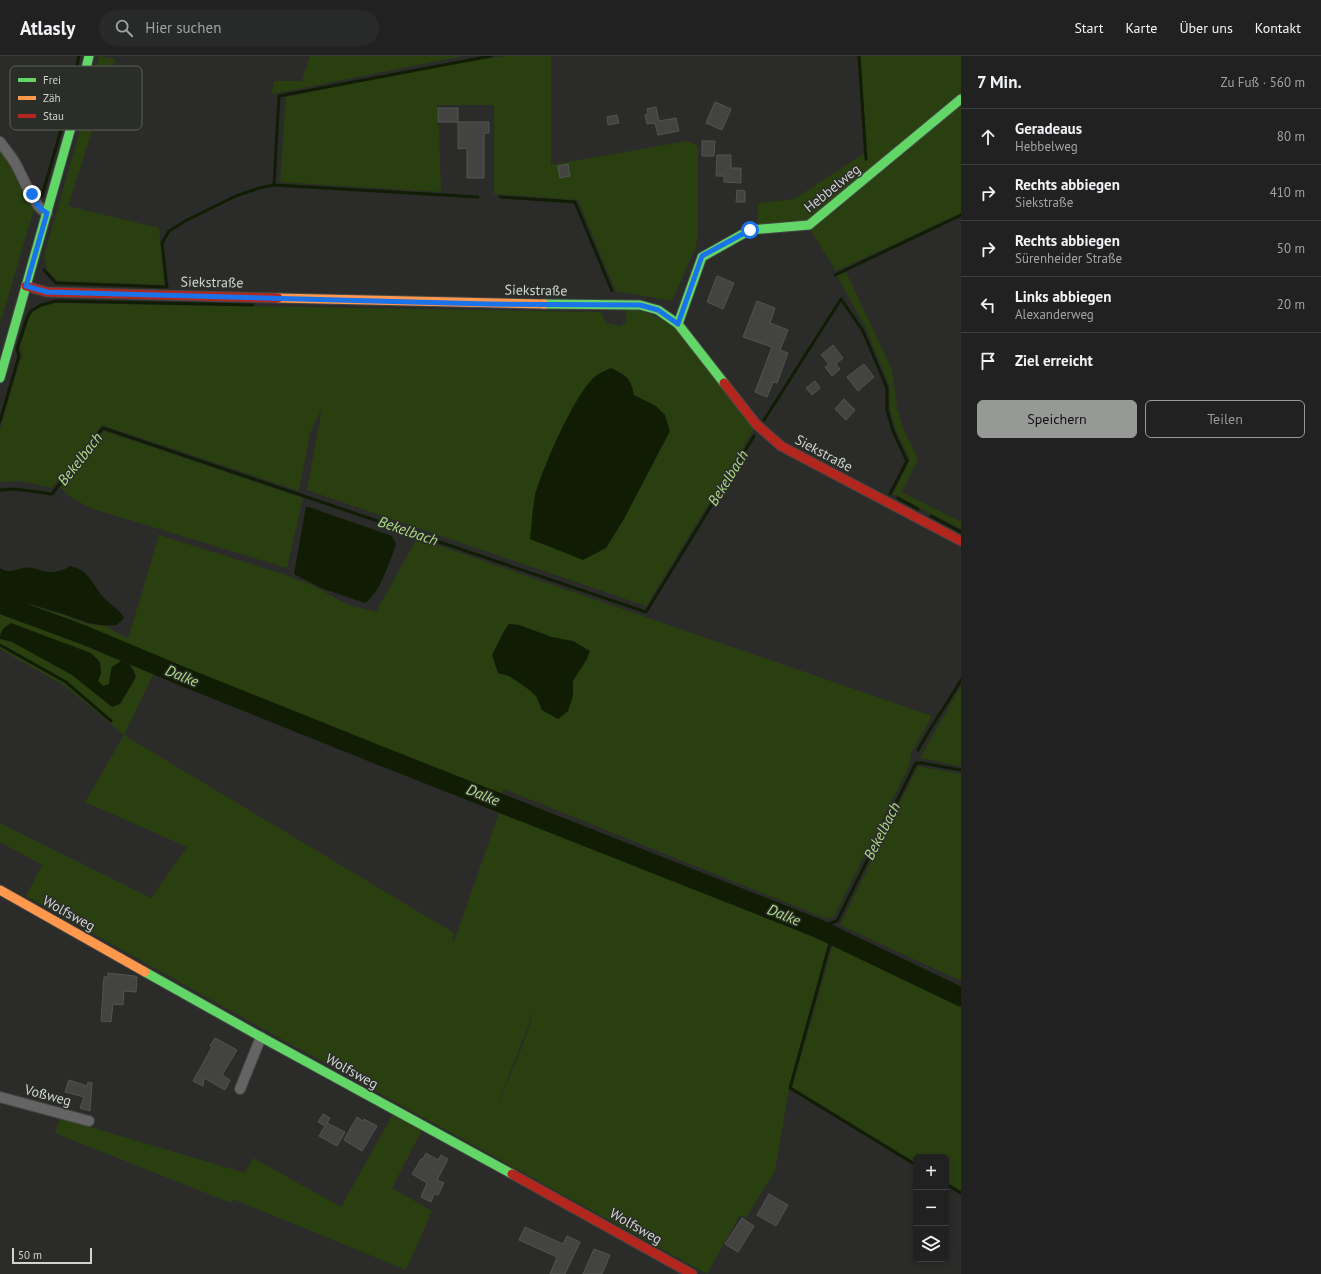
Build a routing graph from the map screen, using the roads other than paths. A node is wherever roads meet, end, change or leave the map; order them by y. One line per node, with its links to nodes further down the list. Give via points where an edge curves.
1 (89, 56): 2 (street)
2 (87, 66)
3 (961, 99): 8 (street, Hebbelweg, via 809,225 750,230 702,256)
4 (70, 130): 6 (street)
5 (0, 142): 6 (street, via 15,163 36,204)
6 (47, 213): 7 (street)
7 (26, 286): 8 (street, Siekstraße, via 47,292 488,304 640,305 658,310); 9 (street)
8 (678, 324): 10 (street, Siekstraße, via 756,424 781,446)
9 (0, 378)
10 (961, 541)
11 (0, 890): 12 (street, Wolfsweg)
12 (261, 1037): 13 (street); 16 (street, Wolfsweg)
13 (240, 1089)
14 (0, 1097): 15 (street, Voßweg)
15 (89, 1120)
16 (692, 1274)

